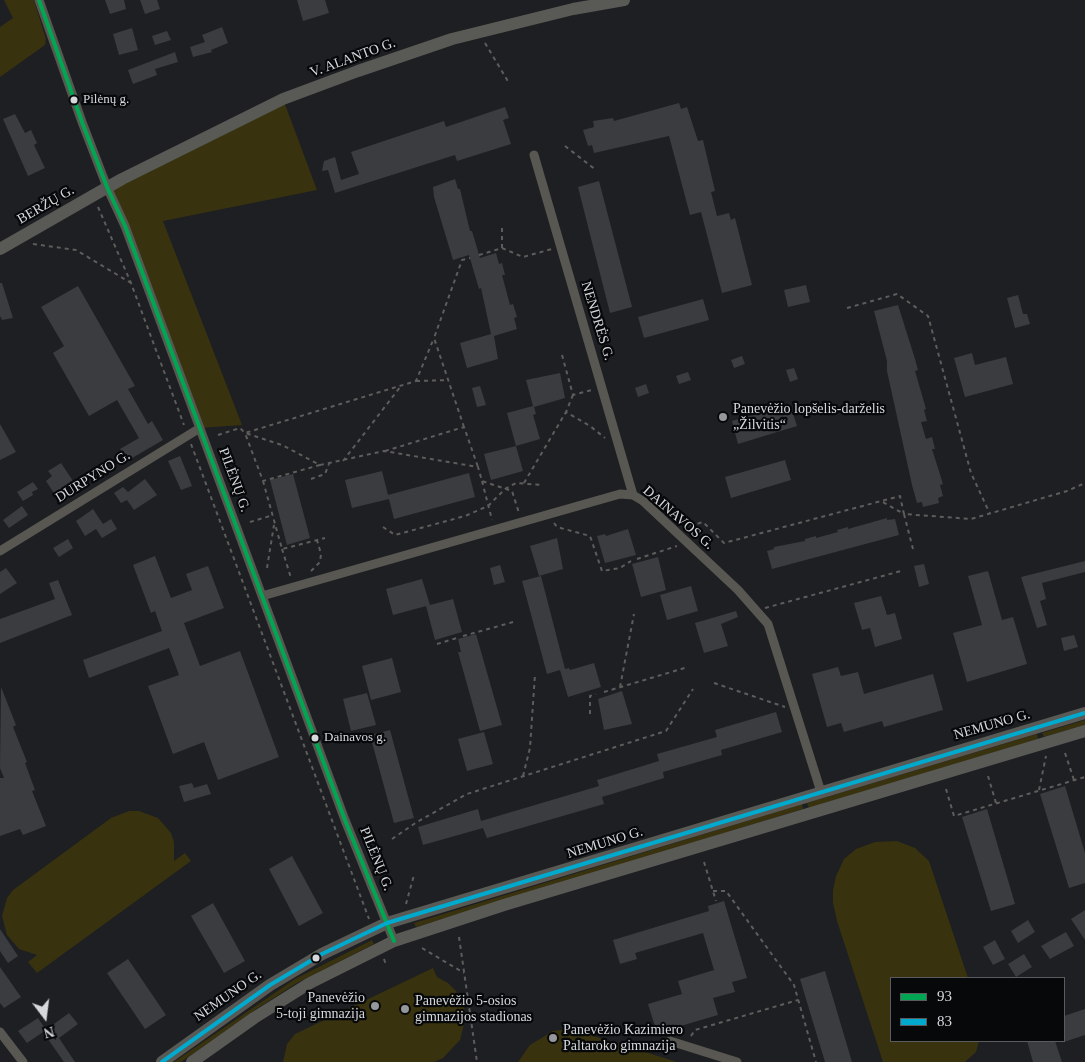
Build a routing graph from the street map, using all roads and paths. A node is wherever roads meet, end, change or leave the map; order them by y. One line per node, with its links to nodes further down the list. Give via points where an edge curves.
1 (624, 0): 3 (main road, V. ALANTO G.)
2 (41, 2): 8 (street, PILĖNŲ G.)
3 (478, 32): 4 (path); 8 (main road, V. ALANTO G., via 283,99)
4 (509, 83)
5 (565, 146): 7 (path)
6 (534, 155): 12 (street, NENDRĖS G.)
7 (596, 170)
8 (107, 188): 9 (main road, BERŽŲ G.); 28 (street, PILĖNŲ G., via 125,226)
9 (93, 195): 11 (main road, BERŽŲ G.); 17 (path)
10 (502, 228): 13 (path)
11 (14, 241): 14 (main road, BERŽŲ G.); 17 (path, via 76,250)
12 (560, 247): 13 (path, via 523,257); 24 (street, NENDRĖS G.)
13 (502, 248): 15 (path)
14 (0, 249)
15 (479, 255)
16 (470, 258): 19 (path, via 462,260)
17 (131, 283): 30 (path)
18 (847, 308): 49 (path, via 897,294 928,316 971,473)
19 (434, 338): 21 (path); 22 (path)
20 (562, 355): 25 (path)
21 (449, 380): 22 (path); 27 (path)
22 (416, 381): 23 (path)
23 (401, 386): 29 (path); 34 (path)
24 (602, 387): 25 (path); 45 (street, NENDRĖS G.)
25 (573, 396): 26 (path)
26 (566, 412): 32 (path); 42 (path)
27 (464, 427): 33 (path); 37 (path)
28 (200, 428): 30 (street, DURPYNO G.); 70 (street, PILĖNŲ G.)
29 (245, 433): 31 (path, via 240,428); 36 (path, via 282,445); 39 (path)
30 (188, 434): 63 (street, DURPYNO G.); 104 (path)
31 (218, 435)
32 (605, 438)
33 (384, 451): 34 (path); 37 (path)
34 (342, 462): 35 (path)
35 (329, 464): 36 (path); 38 (path, via 324,474)
36 (320, 465): 39 (path)
37 (478, 467): 40 (path)
38 (311, 479)
39 (263, 481): 50 (path)
40 (482, 481): 44 (path); 47 (path)
41 (1085, 483): 49 (path)
42 (524, 484): 43 (path); 44 (path, via 516,483)
43 (541, 485)
44 (505, 489): 47 (path); 53 (path, via 512,492)
45 (633, 495): 51 (street, DAINAVOS G., via 620,494); 84 (street, DAINAVOS G., via 705,558 760,613 774,638)
46 (881, 501): 48 (path); 48 (path, via 900,496); 55 (path, via 724,543 702,522)
47 (488, 506): 56 (path, via 465,516 395,535); 57 (path)
48 (904, 514): 49 (path, via 972,519); 62 (path)
49 (990, 514)
50 (272, 515): 52 (path); 54 (path)
51 (546, 515): 53 (street, DAINAVOS G.); 65 (path, via 557,527 590,536 602,571 620,568)
52 (250, 522)
53 (522, 522): 57 (street, DAINAVOS G.)
54 (275, 523): 61 (path); 66 (path)
55 (690, 526)
56 (383, 527)
57 (494, 530): 70 (street, DAINAVOS G.)
58 (326, 538): 59 (path)
59 (316, 540): 61 (path); 67 (path, via 320,562)
60 (679, 546): 64 (path)
61 (282, 549): 69 (path)
62 (913, 549)
63 (0, 551)
64 (637, 559)
65 (631, 561)
66 (267, 568)
67 (310, 572)
68 (901, 572): 71 (path)
69 (291, 578)
70 (262, 596): 105 (street, PILĖNŲ G.)
71 (765, 608)
72 (634, 614): 80 (path)
73 (517, 621): 74 (path)
74 (464, 636)
75 (457, 638): 76 (path)
76 (437, 644)
77 (688, 667): 80 (path)
78 (534, 674): 90 (path, via 530,748)
79 (714, 683): 84 (path)
80 (620, 687): 82 (path)
81 (693, 689): 90 (path, via 666,731)
82 (604, 692)
83 (596, 694): 86 (path, via 590,696)
84 (796, 711): 96 (street, DAINAVOS G.)
85 (1085, 713): 96 (main road, NEMUNO G.)
86 (590, 714)
87 (1085, 731): 107 (main road, via 504,904)
88 (1065, 753): 93 (path)
89 (1047, 758): 95 (path)
90 (523, 776): 98 (path, via 467,794)
91 (988, 776): 97 (path)
92 (1085, 777): 93 (path)
93 (1074, 780): 95 (path)
94 (946, 789): 97 (path, via 954,816)
95 (1038, 791): 97 (path)
96 (821, 792): 105 (main road, NEMUNO G.)
97 (996, 803)
98 (392, 839)
99 (704, 862): 101 (path)
100 (414, 875): 103 (path)
101 (713, 891): 102 (path); 110 (path, via 726,891 737,904 794,985)
102 (716, 901)
103 (406, 904)
104 (368, 917)
105 (387, 923): 107 (street, PILĖNŲ G.); 115 (main road, NEMUNO G., via 322,954 270,985)
106 (459, 937): 109 (path)
107 (394, 941): 116 (main road, via 302,987)
108 (422, 948): 109 (path)
109 (464, 973): 117 (path)
110 (798, 1000): 113 (path, via 695,1030); 119 (path)
111 (0, 1032): 114 (street)
112 (670, 1041): 113 (street)
113 (684, 1045): 118 (street)
114 (23, 1062)
115 (162, 1062)
116 (192, 1062)
117 (477, 1062)
118 (737, 1062)
119 (816, 1062)

